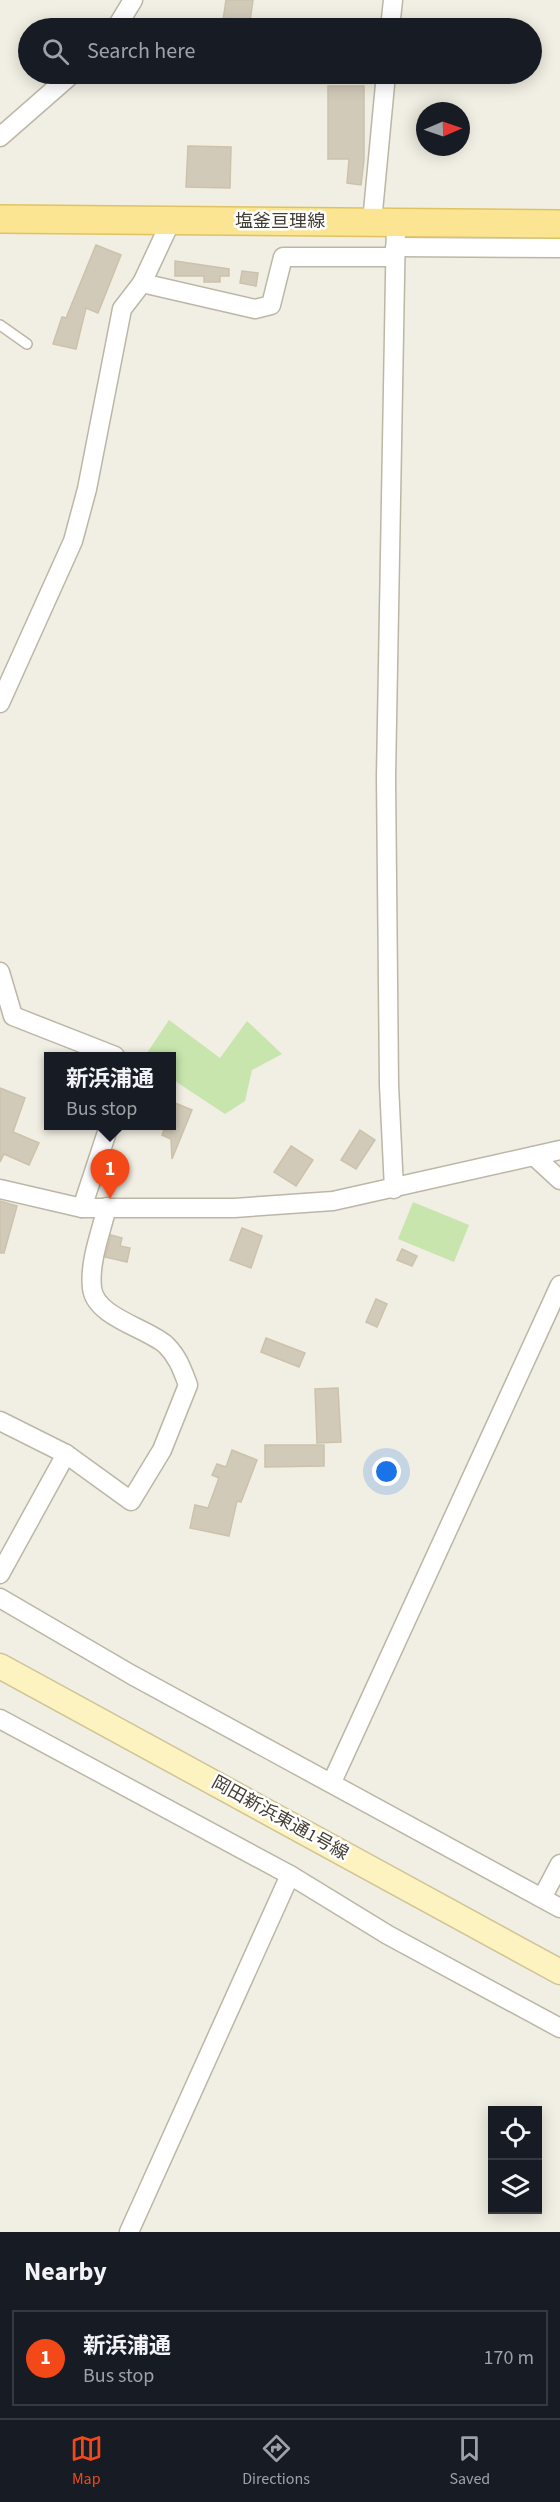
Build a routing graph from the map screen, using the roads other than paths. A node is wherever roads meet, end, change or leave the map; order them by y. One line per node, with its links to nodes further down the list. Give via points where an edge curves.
1 (133, 0): 3 (street)
2 (393, 0): 4 (street)
3 (122, 18)
4 (391, 18)
5 (61, 84): 7 (street)
6 (386, 84): 11 (street)
7 (0, 137)
8 (0, 219): 9 (main road, 塩釜亘理線)
9 (171, 221): 11 (main road, 塩釜亘理線); 13 (street)
10 (560, 224): 11 (main road, 塩釜亘理線)
11 (389, 237): 12 (street); 13 (street, via 283,257 271,305 255,309); 23 (street, via 386,777)
12 (560, 248)
13 (142, 283): 16 (street, via 122,309 87,489 73,540)
14 (0, 325): 15 (lane)
15 (27, 344)
16 (0, 703)
17 (0, 972): 18 (street, via 13,1016)
18 (105, 1052)
19 (107, 1130): 26 (street)
20 (560, 1150): 21 (street)
21 (534, 1156): 22 (street); 23 (street)
22 (560, 1180)
23 (394, 1189): 25 (street, via 333,1201 234,1208)
24 (0, 1190): 26 (street)
25 (106, 1207): 26 (street); 29 (street, via 94,1264 92,1289 98,1304 164,1344 178,1358 188,1385 162,1450 131,1501)
26 (82, 1208)
27 (560, 1285): 34 (street)
28 (0, 1421): 29 (street)
29 (66, 1454): 30 (street)
30 (0, 1574)
31 (0, 1598): 34 (street, via 132,1675)
32 (0, 1666): 39 (street, 岡田新浜東通1号線)
33 (0, 1719): 36 (street)
34 (332, 1782): 37 (street)
35 (560, 1864): 37 (street)
36 (290, 1875): 40 (street, via 388,1935); 41 (street)
37 (542, 1898): 38 (street)
38 (560, 1908)
39 (560, 1972)
40 (560, 2028)
41 (129, 2232)

